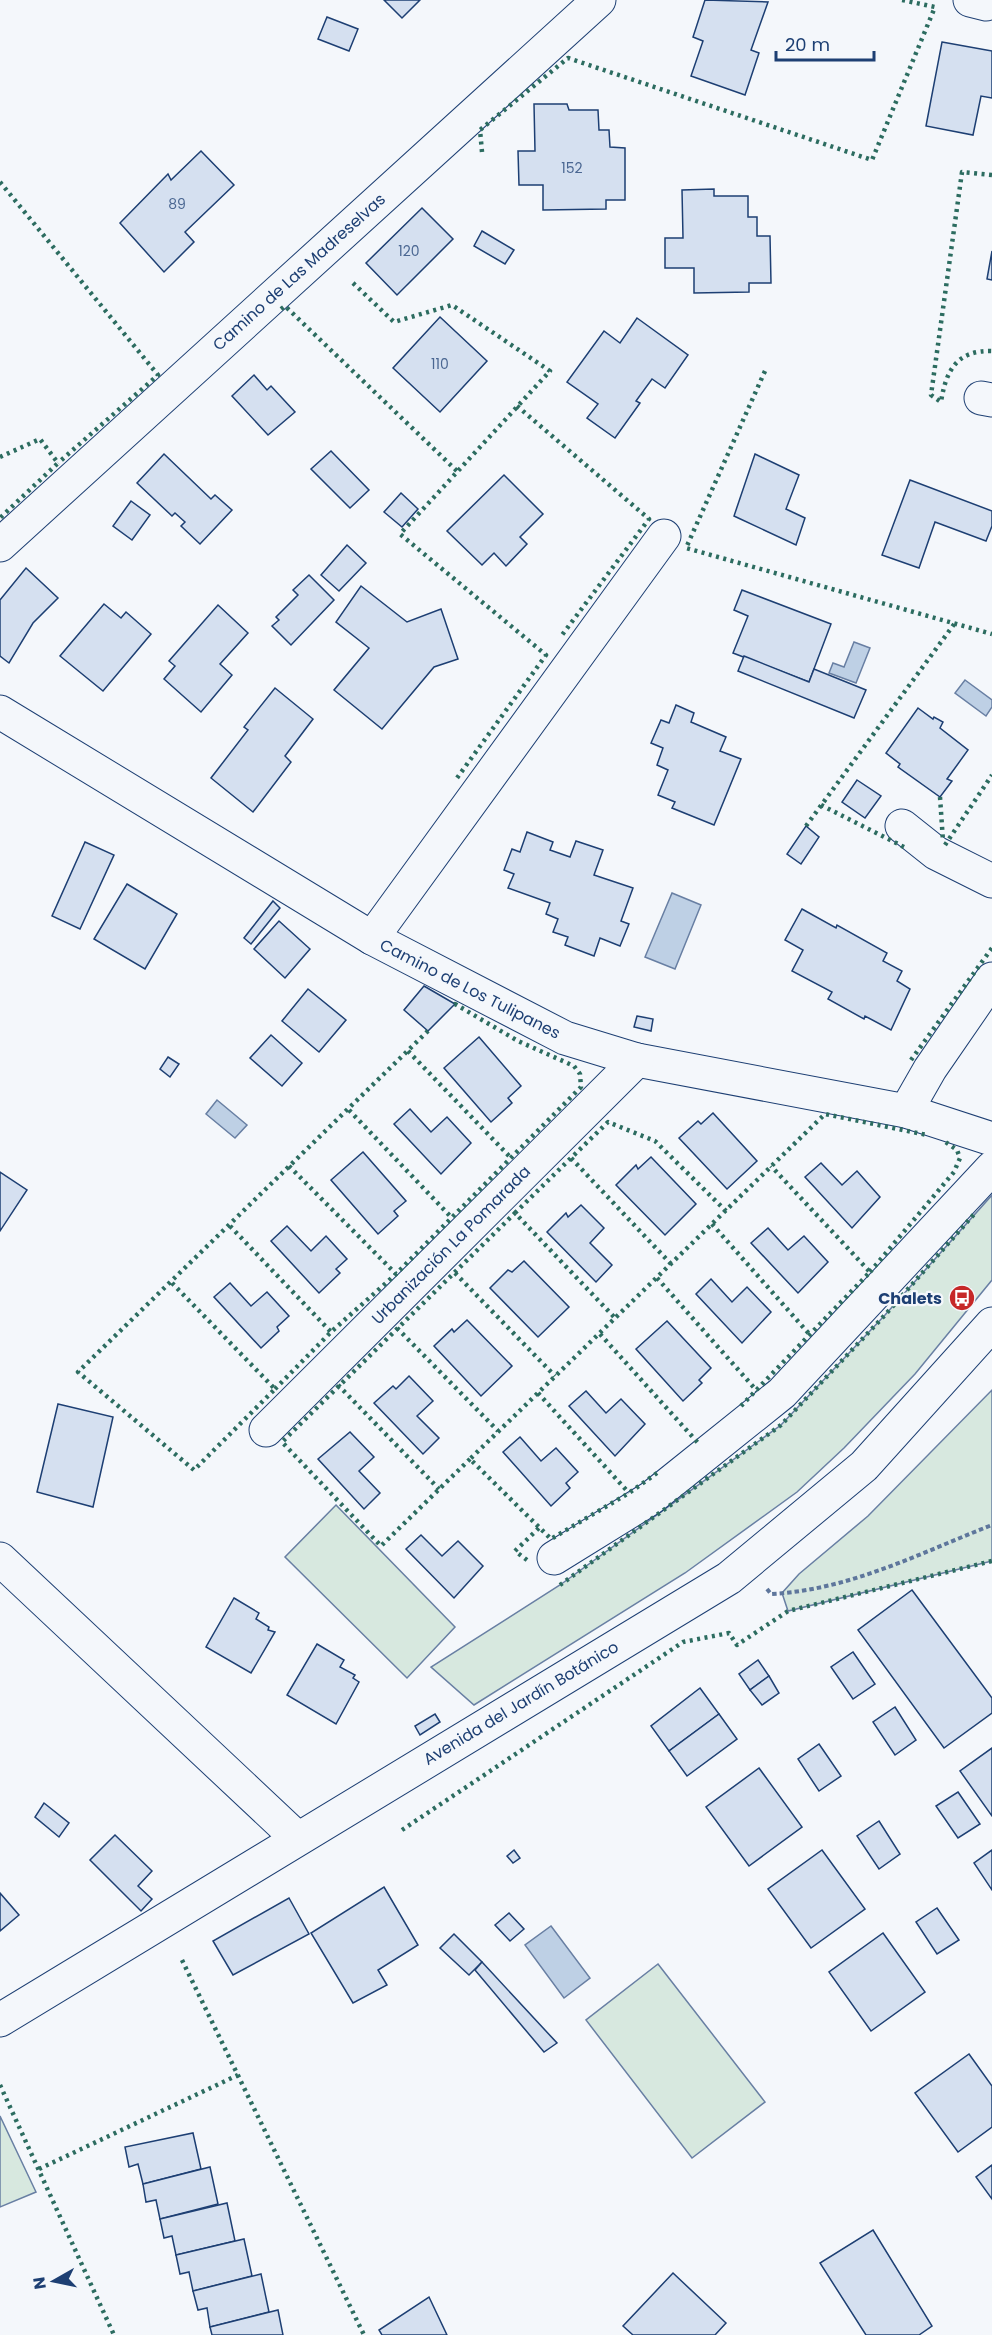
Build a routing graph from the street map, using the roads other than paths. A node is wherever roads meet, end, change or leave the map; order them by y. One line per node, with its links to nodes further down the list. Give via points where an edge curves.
1 (598, 0): 5 (street, Camino de Las Madreselvas)
2 (970, 0): 3 (street, via 986,4)
3 (992, 0)
4 (664, 536): 9 (street)
5 (0, 545)
6 (0, 712): 9 (street, Camino de Los Tulipanes)
7 (902, 826): 8 (street, via 936,854)
8 (992, 880)
9 (372, 938): 11 (street, Camino de Los Tulipanes, via 565,1038)
10 (992, 978): 12 (street, via 930,1069)
11 (637, 1060): 12 (street, Camino de Los Tulipanes); 16 (street, Urbanización La Pomarada)
12 (906, 1112): 13 (street, Camino de Los Tulipanes)
13 (992, 1139)
14 (992, 1168): 17 (street, via 783,1393 651,1498)
15 (992, 1324): 19 (street, Avenida del Jardín Botánico, via 864,1466 729,1578)
16 (266, 1431)
17 (554, 1558)
18 (0, 1559): 19 (street)
19 (297, 1838): 20 (street, Avenida del Jardín Botánico)
20 (0, 2020)

